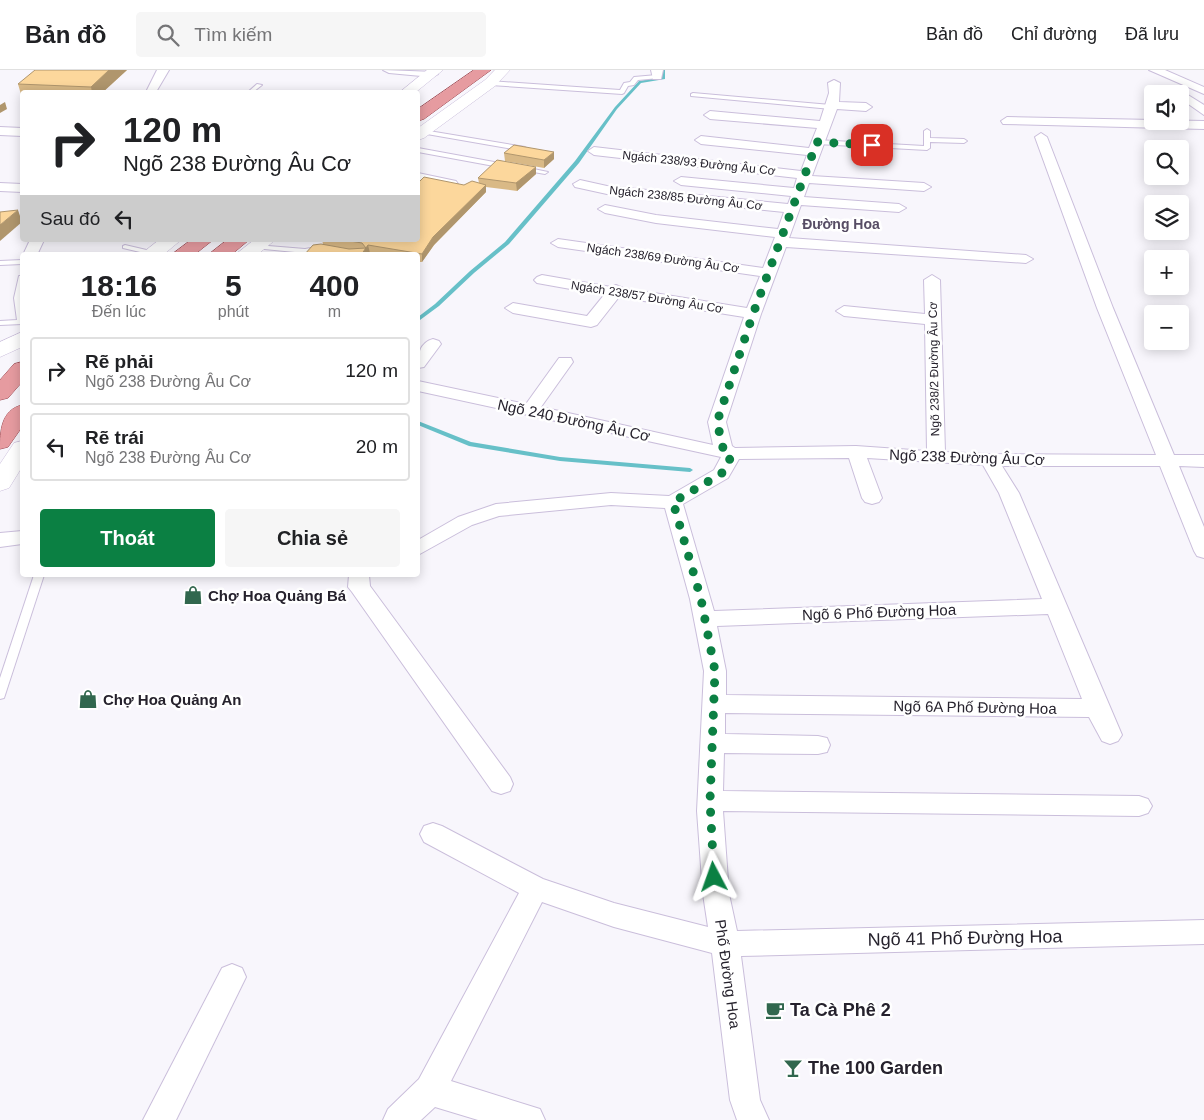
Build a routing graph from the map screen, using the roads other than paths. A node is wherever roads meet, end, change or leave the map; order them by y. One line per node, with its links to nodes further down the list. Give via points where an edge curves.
1 (162, 70): 13 (street)
2 (389, 70): 5 (street)
3 (502, 70): 8 (street)
4 (1155, 70): 9 (street)
5 (434, 72): 15 (street)
6 (657, 73): 8 (lane, via 636,78 632,84 626,84 622,92)
7 (453, 74): 17 (main road)
8 (487, 76): 23 (main road); 30 (street)
9 (1181, 81): 11 (street); 16 (street)
10 (834, 83): 20 (street)
11 (1163, 84)
12 (258, 85): 14 (lane)
13 (152, 90)
14 (252, 90)
15 (410, 90)
16 (1204, 91)
17 (420, 95)
18 (693, 95): 20 (lane)
19 (1189, 100): 22 (street)
20 (832, 106): 21 (street); 32 (street)
21 (866, 107)
22 (1204, 111)
23 (420, 115)
24 (710, 119): 32 (street)
25 (1007, 121): 26 (street)
26 (1204, 125)
27 (0, 131): 29 (street)
28 (927, 131): 34 (lane)
29 (20, 132)
30 (420, 133): 38 (lane)
31 (1041, 137): 94 (street)
32 (818, 138): 33 (street); 36 (lane); 49 (street)
33 (701, 140)
34 (927, 140): 35 (lane); 36 (lane)
35 (964, 141)
36 (927, 148): 40 (lane)
37 (420, 150): 41 (lane)
38 (536, 151)
39 (594, 151): 49 (street, Ngách 238/93 Đường Âu Cơ)
40 (928, 156)
41 (545, 172)
42 (420, 177): 46 (street)
43 (680, 181): 49 (street)
44 (580, 184): 49 (street, Ngách 238/85 Đường Âu Cơ, via 617,191)
45 (0, 187): 48 (street)
46 (465, 187)
47 (924, 187): 49 (street)
48 (20, 188)
49 (799, 191): 50 (street); 52 (street)
50 (900, 208)
51 (604, 209): 52 (street)
52 (782, 238): 63 (street); 66 (street)
53 (169, 242): 60 (street)
54 (201, 242): 61 (main road)
55 (558, 243): 66 (street, Ngách 238/69 Đường Âu Cơ)
56 (252, 246): 58 (lane); 62 (main road)
57 (125, 247): 59 (lane)
58 (330, 250)
59 (144, 252)
60 (154, 252)
61 (186, 252)
62 (229, 252)
63 (1026, 259)
64 (20, 262): 65 (lane)
65 (0, 263)
66 (768, 273): 74 (street)
67 (542, 280): 70 (street, Ngách 238/57 Đường Âu Cơ)
68 (932, 280): 75 (street, Ngõ 238/2 Đường Âu Cơ)
69 (20, 288): 73 (lane)
70 (616, 290): 71 (street, via 591,322); 74 (street, Ngách 238/57 Đường Âu Cơ)
71 (513, 308)
72 (844, 311): 75 (street)
73 (20, 313)
74 (753, 314): 91 (street, via 717,422 723,448)
75 (934, 320): 92 (street, Ngõ 238/2 Đường Âu Cơ)
76 (0, 323): 77 (lane)
77 (20, 328)
78 (20, 330): 80 (street)
79 (433, 344): 82 (street)
80 (0, 351)
81 (20, 356): 84 (main road)
82 (420, 360)
83 (565, 362): 88 (street)
84 (0, 366)
85 (20, 372): 87 (main road)
86 (420, 386): 88 (street, Ngõ 240 Đường Âu Cơ)
87 (0, 393)
88 (530, 411): 91 (street, Ngõ 240 Đường Âu Cơ)
89 (20, 451): 96 (street)
90 (856, 452): 91 (street, Ngõ 238 Đường Âu Cơ); 92 (street, Ngõ 238 Đường Âu Cơ); 97 (street)
91 (731, 454): 98 (street, via 728,466 721,474)
92 (936, 458): 93 (street, Ngõ 238 Đường Âu Cơ)
93 (989, 460): 94 (street, Ngõ 238 Đường Âu Cơ); 105 (street, via 1009,493)
94 (1166, 461): 95 (street, Ngõ 238 Đường Âu Cơ); 102 (street)
95 (1204, 461)
96 (0, 483)
97 (872, 498)
98 (673, 502): 101 (street, via 611,499 496,510 466,521); 106 (street, Phố Đường Hoa)
99 (20, 538): 100 (street)
100 (0, 540)
101 (420, 547)
102 (1204, 551)
103 (38, 577): 107 (lane)
104 (359, 577): 113 (street, via 359,586)
105 (1054, 606): 106 (street, Ngõ 6 Phố Đường Hoa); 109 (street)
106 (705, 619): 108 (street, Phố Đường Hoa, via 715,671)
107 (0, 695)
108 (714, 704): 109 (street, Ngõ 6A Phố Đường Hoa); 111 (street, Phố Đường Hoa)
109 (1097, 708): 110 (street)
110 (1110, 735)
111 (712, 743): 112 (street); 114 (street, Phố Đường Hoa)
112 (818, 745)
113 (501, 784)
114 (710, 801): 115 (street); 119 (street, Phố Đường Hoa, via 716,894)
115 (1139, 806)
116 (433, 834): 117 (street, Ngõ 41 Phố Đường Hoa)
117 (534, 888): 119 (street, Ngõ 41 Phố Đường Hoa, via 614,915); 121 (street)
118 (1204, 932): 119 (street, Ngõ 41 Phố Đường Hoa)
119 (725, 944): 125 (street, Phố Đường Hoa, via 745,1100)
120 (232, 976): 122 (street)
121 (430, 1090): 123 (street); 124 (street)
122 (159, 1120)
123 (399, 1120)
124 (529, 1120)
125 (753, 1120)

